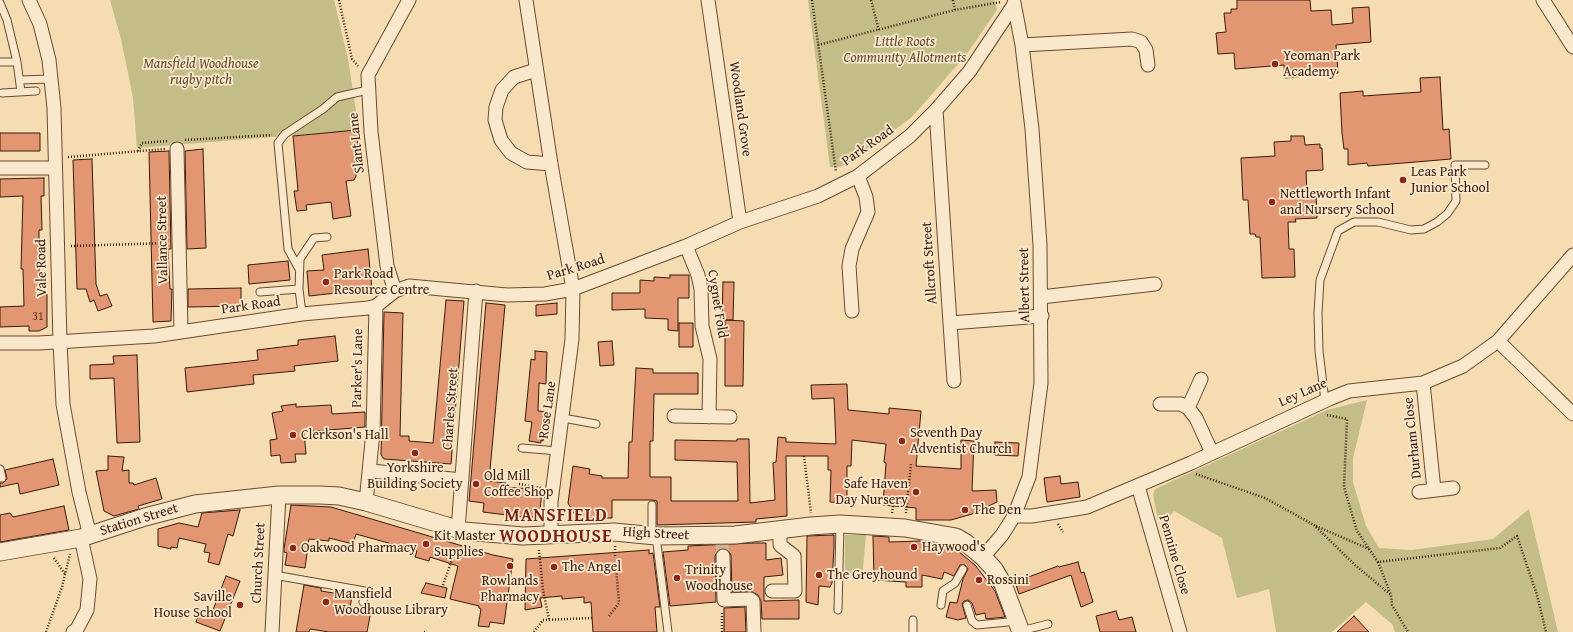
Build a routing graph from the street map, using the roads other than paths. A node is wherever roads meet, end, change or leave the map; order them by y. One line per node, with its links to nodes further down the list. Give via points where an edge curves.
1 (29, 0): 14 (street, Vale Road, via 40,24)
2 (409, 0): 16 (street, Slant Lane, via 368,75)
3 (526, 0): 13 (street, Rose Lane)
4 (708, 0): 27 (street, Woodland Grove)
5 (1543, 0): 9 (street)
6 (1014, 2): 8 (street, Albert Street); 20 (street, Park Road, via 969,72)
7 (0, 3): 11 (lane, via 7,20)
8 (1022, 45): 12 (street, via 1132,39 1141,42 1146,50); 38 (street, Albert Street, via 1032,129)
9 (1573, 47)
10 (0, 62): 11 (lane)
11 (17, 62): 15 (lane)
12 (1148, 65)
13 (536, 70): 23 (street, Rose Lane); 23 (street, via 514,77 502,90 495,120 501,140 511,153 527,162)
14 (51, 79): 15 (lane); 22 (street, Vale Road)
15 (20, 80): 18 (lane)
16 (368, 90): 31 (lane, via 337,97 285,134 278,143 288,249); 35 (street, Slant Lane, via 387,266)
17 (36, 91): 18 (lane)
18 (21, 92): 19 (lane)
19 (2, 93)
20 (936, 110): 26 (street, Park Road, via 910,136); 43 (street, Allcroft Street)
21 (175, 144): 44 (street, Vallance Street)
22 (56, 163): 25 (street); 46 (street, Vale Road)
23 (551, 164): 34 (street, Rose Lane)
24 (1485, 165): 51 (lane, via 1455,165 1456,201 1442,218 1424,229 1411,230 1378,222 1354,222 1338,231 1320,280 1318,306 1319,351)
25 (0, 168)
26 (858, 176): 27 (street, Park Road, via 818,196); 40 (street, via 866,197 868,212 852,249 849,266)
27 (740, 222): 29 (street, Park Road)
28 (327, 237): 31 (lane, via 314,238 302,255)
29 (686, 246): 34 (street, Park Road); 56 (street, Cygnet Fold, via 701,289 702,326 710,359)
30 (1573, 255): 45 (street, Ley Lane)
31 (298, 269): 33 (lane)
32 (1155, 284): 38 (street)
33 (299, 289): 37 (lane); 41 (lane)
34 (573, 289): 36 (street, Park Road, via 546,294 506,295); 58 (street, Rose Lane, via 572,338)
35 (396, 291): 36 (street, Park Road, via 409,286); 39 (street, Park Road)
36 (476, 291): 66 (street, Charles Street)
37 (260, 292)
38 (1041, 297): 42 (street, Albert Street)
39 (376, 306): 41 (street, Park Road); 64 (street, Parker's Lane)
40 (852, 311)
41 (302, 314): 44 (street, Park Road)
42 (1042, 316): 43 (street); 74 (street, Albert Street, via 1041,383 1037,426 1029,477)
43 (950, 323): 49 (street, Allcroft Street)
44 (182, 331): 46 (street, Park Road, via 154,336)
45 (1498, 341): 50 (street, Ley Lane, via 1463,366); 54 (street)
46 (60, 342): 47 (street, Park Road); 80 (street, Vale Road, via 64,404 80,492)
47 (0, 343)
48 (1201, 379): 53 (street)
49 (954, 381)
50 (1423, 383): 51 (street, Ley Lane, via 1350,391); 69 (street, Durham Close)
51 (1325, 400): 62 (street, Ley Lane)
52 (1160, 404): 53 (street, via 1181,404)
53 (1188, 408): 62 (street, via 1196,418)
54 (1573, 414)
55 (674, 416): 56 (street)
56 (709, 417): 57 (street)
57 (730, 417)
58 (563, 418): 59 (lane); 61 (street, Rose Lane)
59 (596, 424)
60 (522, 448): 61 (lane)
61 (558, 451): 78 (street, Rose Lane)
62 (1212, 453): 67 (street, Ley Lane, via 1193,469)
63 (0, 469): 65 (lane)
64 (371, 471): 66 (street); 72 (street, Parker's Lane)
65 (2, 478)
66 (462, 480): 76 (street, Charles Street)
67 (1138, 486): 74 (street, Ley Lane, via 1087,507 1032,516); 99 (street, Pennine Close)
68 (1452, 488): 69 (street)
69 (1434, 490): 70 (street)
70 (1419, 492)
71 (279, 495): 72 (street, High Street, via 320,495); 80 (street, Station Street, via 196,504); 85 (street, Church Street)
72 (366, 502): 76 (street, High Street)
73 (652, 505): 79 (lane)
74 (1014, 516): 82 (street, Albert Street, via 1002,535)
75 (840, 524): 77 (street, High Street); 82 (street, High Street, via 905,528 956,537); 90 (lane)
76 (458, 530): 78 (street, High Street, via 506,535)
77 (780, 530): 79 (street, High Street, via 722,539); 86 (street, via 780,545 794,556 795,591)
78 (544, 535): 79 (street, High Street, via 614,532)
79 (654, 536): 96 (lane)
80 (81, 538): 81 (street, Station Street); 94 (street, Vale Road, via 90,579 87,610)
81 (0, 552)
82 (976, 554): 93 (street, High Street, via 994,569 1004,584)
83 (723, 556): 97 (street, via 724,600 753,601)
84 (963, 569): 88 (lane, via 955,583 943,591)
85 (274, 575): 87 (lane, via 365,591); 95 (street, Church Street)
86 (772, 591)
87 (363, 602)
88 (941, 605)
89 (967, 605): 93 (lane, via 972,621 977,625)
90 (838, 610)
91 (913, 620): 98 (lane)
92 (1048, 624): 93 (lane)
93 (1020, 628)
94 (76, 631)
95 (272, 632)
96 (668, 632)
97 (754, 632)
98 (913, 632)
99 (1180, 632)

